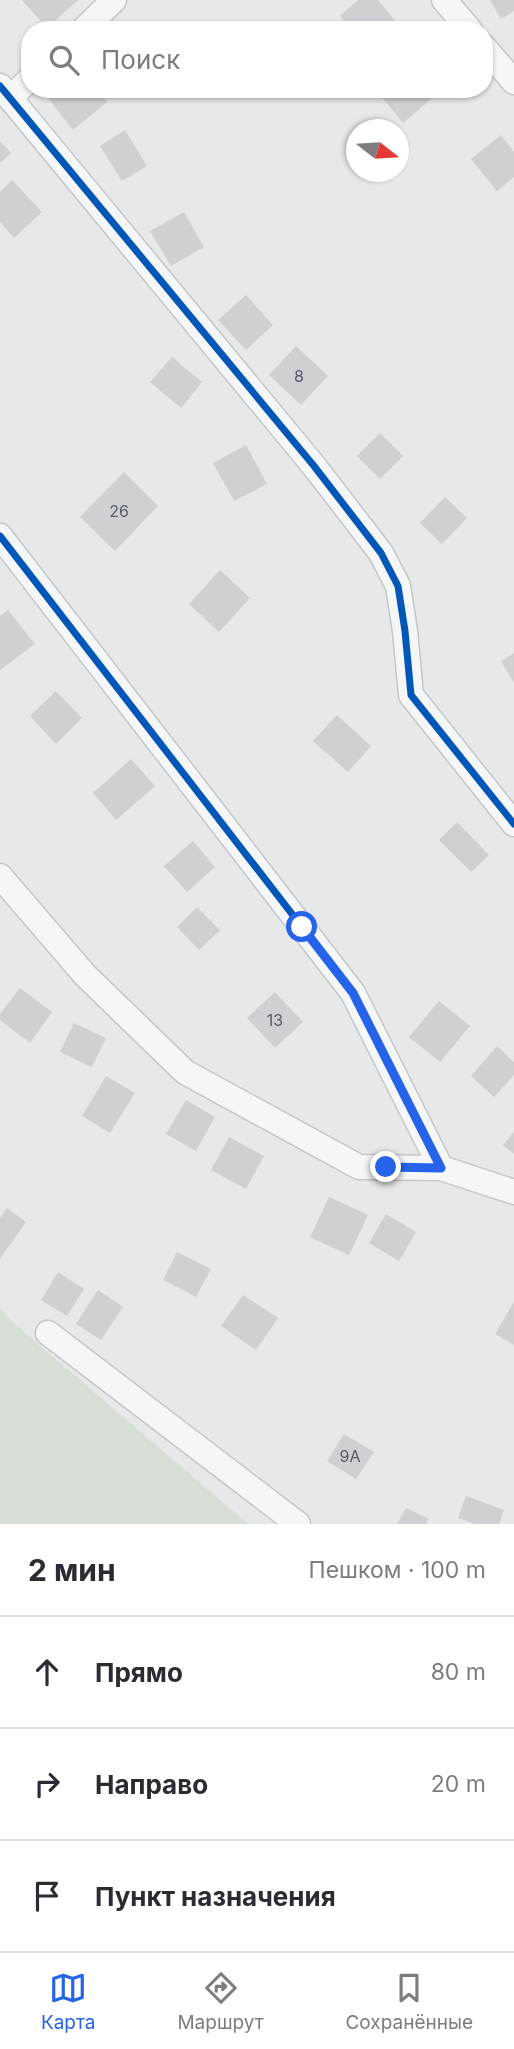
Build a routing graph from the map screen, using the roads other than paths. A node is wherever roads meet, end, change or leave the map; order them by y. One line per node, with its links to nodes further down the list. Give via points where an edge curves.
1 (114, 0): 3 (street)
2 (444, 0): 4 (street)
3 (92, 21)
4 (462, 21)
5 (493, 58): 6 (street)
6 (514, 82)
7 (21, 84): 8 (street)
8 (5, 92): 10 (street, via 381,553 398,586 411,695)
9 (0, 536): 12 (street, via 353,993)
10 (514, 824)
11 (0, 876): 12 (street, via 85,975 185,1072 359,1167)
12 (441, 1168): 13 (street)
13 (514, 1192)
14 (48, 1333): 15 (street)
15 (298, 1524)

